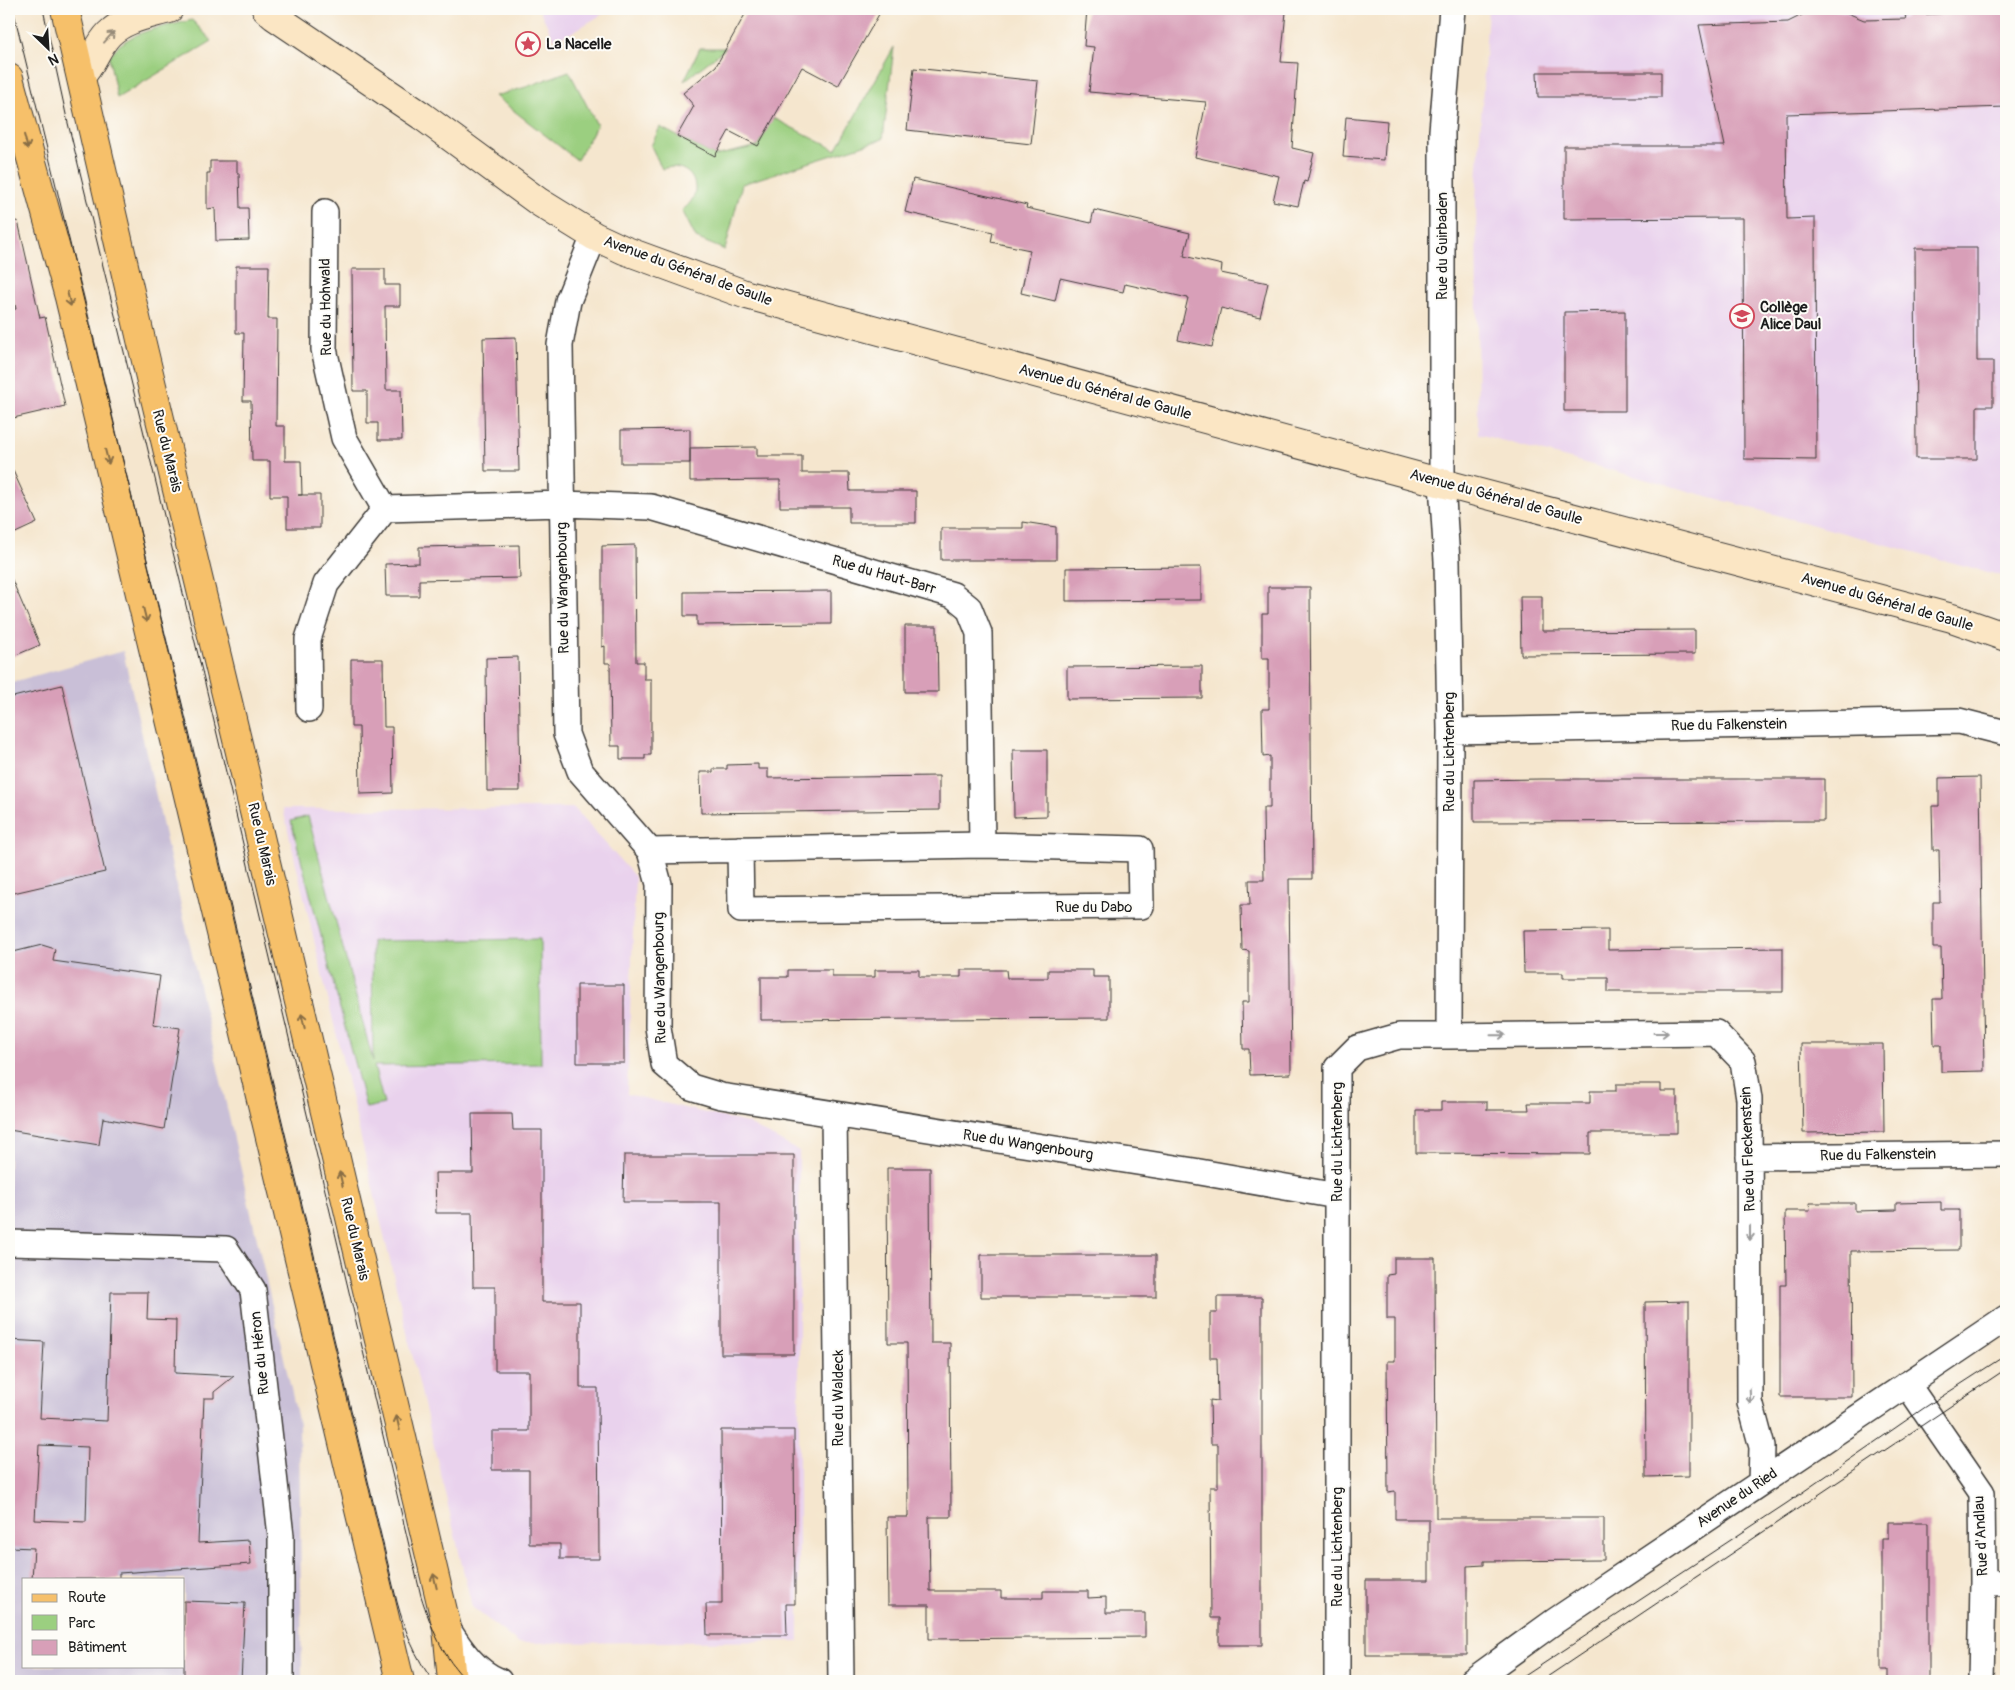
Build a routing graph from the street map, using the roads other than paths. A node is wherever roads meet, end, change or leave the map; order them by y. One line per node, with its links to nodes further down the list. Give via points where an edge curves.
1 (65, 9): 5 (main road, Rue du Marais)
2 (169, 9): 5 (street, one-way to 2, via 109,35 122,25)
3 (266, 9): 8 (street, Avenue du Général de Gaulle, via 422,116 538,202)
4 (1452, 9): 9 (street, Rue du Guirbaden, via 1442,131)
5 (81, 76): 29 (main road, Rue du Marais, one-way to 5)
6 (9, 78): 32 (main road, one-way to 32, via 74,316)
7 (325, 212): 11 (street, Rue du Hohwald, via 324,349 344,438)
8 (594, 236): 9 (street, Avenue du Général de Gaulle, via 747,296); 10 (street, Rue du Wangenbourg, via 568,301 560,345)
9 (1442, 483): 12 (street, Avenue du Général de Gaulle, via 1952,618); 14 (street, Rue du Lichtenberg, via 1447,560)
10 (562, 504): 11 (street); 16 (street, Rue du Haut-Barr, via 651,507 953,595 970,608 979,632); 18 (street, Rue du Wangenbourg, via 566,734 580,771)
11 (385, 509): 13 (street, via 326,584 308,639)
12 (2006, 637)
13 (310, 709)
14 (1450, 731): 15 (street, Rue du Falkenstein, via 1959,721); 19 (street, Rue du Lichtenberg)
15 (2006, 733)
16 (982, 845): 17 (street, Rue du Dabo); 17 (street, Rue du Dabo, via 1140,849 1141,906 740,910)
17 (740, 849): 18 (street, Rue du Dabo)
18 (650, 852): 20 (street, Rue du Wangenbourg, via 659,884 658,1027 664,1064 691,1087 722,1096)
19 (1449, 1036): 22 (street, Rue du Fleckenstein, one-way to 22, via 1716,1033 1743,1061 1749,1099); 23 (street, Rue du Lichtenberg, via 1399,1036 1357,1048 1337,1068)
20 (834, 1114): 23 (street, Rue du Wangenbourg); 34 (street, Rue du Waldeck)
21 (2006, 1154): 22 (street, Rue du Falkenstein)
22 (1750, 1157): 27 (street, Rue du Fleckenstein, one-way to 27, via 1750,1402 1762,1447)
23 (1337, 1196): 35 (street, Rue du Lichtenberg)
24 (9, 1243): 31 (street, Rue du Héron, via 226,1250 253,1290 281,1536)
25 (2006, 1318): 26 (street, Avenue du Ried)
26 (1907, 1384): 27 (street, Avenue du Ried); 28 (street, Rue d'Andlau, via 1982,1493)
27 (1761, 1482): 36 (street, Avenue du Ried)
28 (1995, 1583): 37 (street, Rue d'Andlau)
29 (447, 1628): 30 (main road, Rue du Marais); 33 (street, via 470,1660 483,1673)
30 (450, 1680): 33 (street, via 480,1677)
31 (281, 1681)
32 (400, 1681)
33 (498, 1681)
34 (841, 1681)
35 (1337, 1681)
36 (1472, 1681)
37 (1981, 1681)

